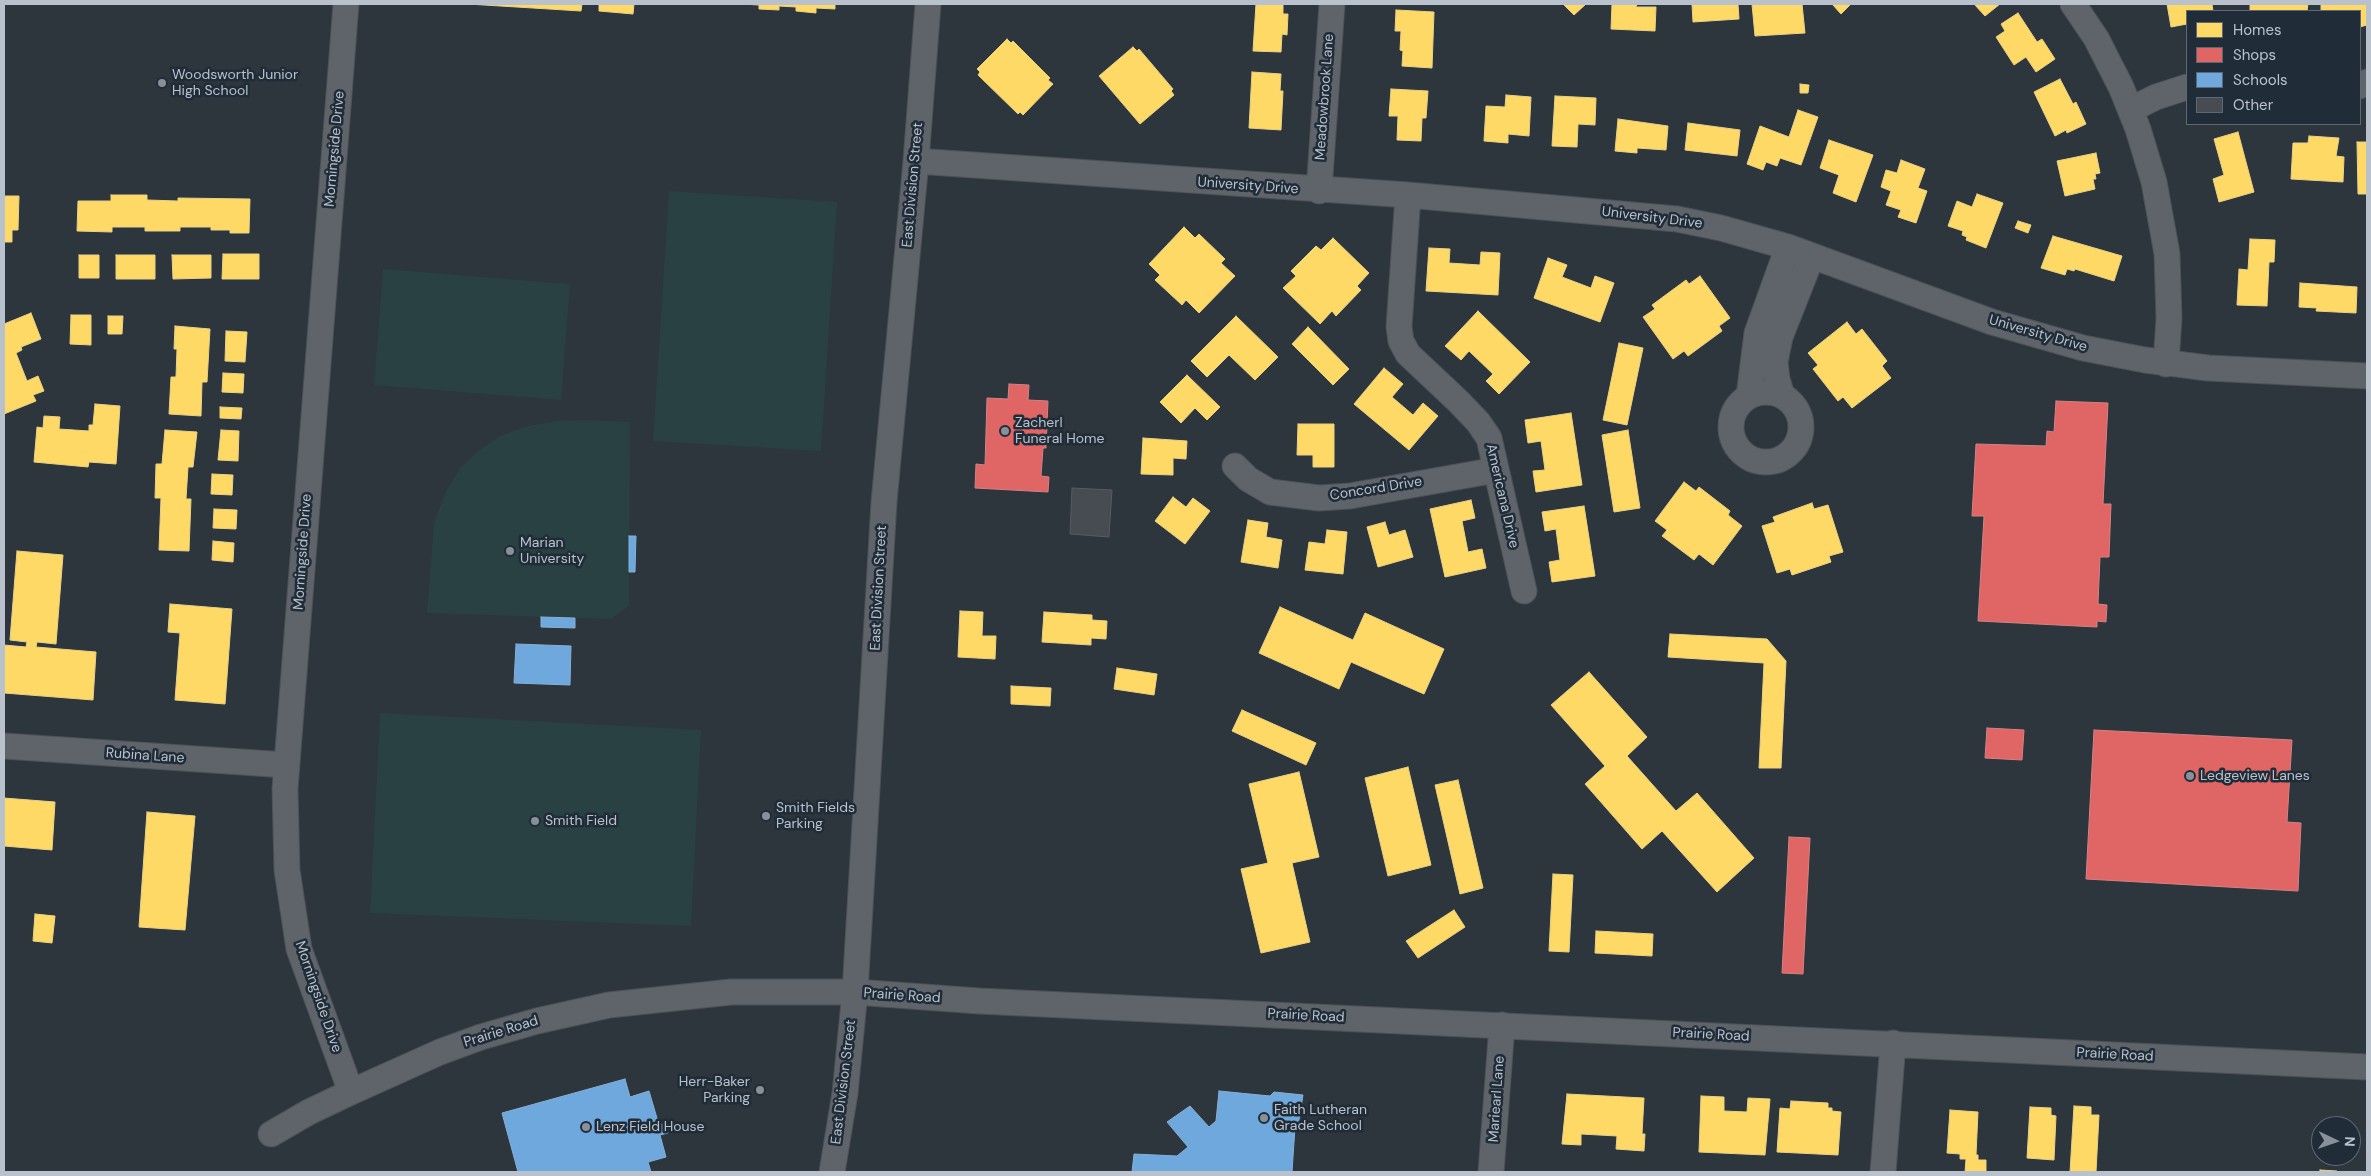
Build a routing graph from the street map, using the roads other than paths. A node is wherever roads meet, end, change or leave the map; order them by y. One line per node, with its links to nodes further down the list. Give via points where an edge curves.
1 (346, 4): 20 (street, Morningside Drive)
2 (928, 4): 7 (street, East Division Street)
3 (1332, 4): 8 (street, Meadowbrook Lane)
4 (2073, 4): 6 (street, via 2109,62)
5 (2186, 87): 6 (street, via 2156,97)
6 (2132, 112): 12 (street, via 2154,182 2164,236 2169,300)
7 (916, 162): 8 (street, University Drive); 21 (street, East Division Street, via 884,502)
8 (1318, 191): 9 (street, University Drive)
9 (1408, 196): 10 (street, University Drive, via 1655,216 1721,228); 17 (street, Americana Drive, via 1399,327 1401,341 1408,354 1478,422 1488,438)
10 (1788, 247): 11 (street, University Drive); 14 (street, via 1757,332)
11 (1812, 256): 12 (street, University Drive, via 2022,332); 15 (street, via 1780,337 1775,362)
12 (2166, 364): 13 (street, University Drive)
13 (2367, 376)
14 (1749, 396): 15 (street, via 1771,392); 15 (street, via 1738,405 1730,430 1734,443 1747,457 1766,463 1790,453 1801,430 1793,405)
15 (1782, 396)
16 (1235, 466): 17 (street, Concord Drive, via 1248,479 1270,492 1319,498 1350,496)
17 (1496, 470): 18 (street, Americana Drive)
18 (1524, 591)
19 (4, 746): 20 (street, Rubina Lane)
20 (286, 765): 25 (street, Morningside Drive, via 286,847 297,938)
21 (855, 992): 22 (street, Prairie Road, via 978,1001); 25 (street, Prairie Road, via 731,992 609,1005 546,1018 481,1037); 27 (street, East Division Street)
22 (1502, 1025): 23 (street, Prairie Road); 28 (street, Mariearl Lane)
23 (1893, 1043): 24 (street, Prairie Road); 29 (street)
24 (2367, 1067)
25 (351, 1092): 26 (street, Prairie Road)
26 (271, 1134)
27 (832, 1172)
28 (1491, 1172)
29 (1883, 1172)

